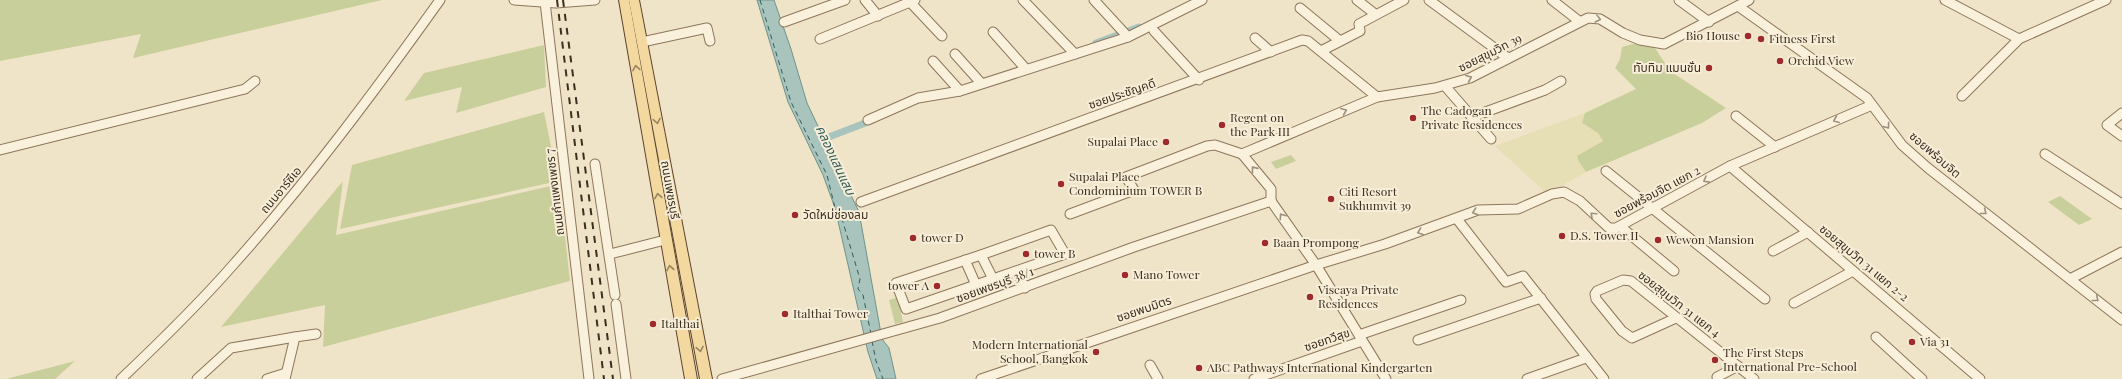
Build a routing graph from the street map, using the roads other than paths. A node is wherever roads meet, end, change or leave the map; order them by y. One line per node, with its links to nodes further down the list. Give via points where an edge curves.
1 (440, 0): 110 (street, ถนนอาร์ซีเอ, via 375,91 295,192 201,300)
2 (514, 0): 21 (street)
3 (577, 0): 4 (street); 21 (street)
4 (595, 0)
5 (624, 0): 80 (main road, ถนนเพชรบุรี, one-way to 5)
6 (634, 0): 39 (main road, ถนนเพชรบุรี)
7 (844, 0): 28 (street)
8 (865, 0): 26 (street)
9 (1023, 0): 43 (street)
10 (1094, 0): 32 (street)
11 (1202, 0): 22 (street)
12 (1357, 0): 25 (street)
13 (1402, 0): 25 (street)
14 (1429, 0): 44 (street)
15 (1552, 0): 27 (street)
16 (1679, 0): 29 (street)
17 (1749, 0): 23 (street, ซอยสุขุมวิท 39)
18 (1945, 0): 36 (street)
19 (2106, 0): 36 (street)
20 (912, 1): 26 (street); 33 (street)
21 (545, 2): 113 (street, ถนนกำแพงเพชร 7)
22 (1188, 3): 32 (street)
23 (1738, 6): 29 (street, ซอยสุขุมวิท 39); 54 (street, ซอยพร้อมจิต, via 1867,98)
24 (1300, 8): 38 (street)
25 (1375, 14): 38 (street, via 1359,24 1360,31)
26 (878, 16): 35 (street)
27 (1580, 21): 29 (street, ซอยสุขุมวิท 39, one-way to 29, via 1588,18 1600,19 1631,37 1664,44); 44 (street, ซอยสุขุมวิท 39)
28 (784, 22)
29 (1709, 22)
30 (1154, 31): 47 (street)
31 (993, 32): 46 (street)
32 (1125, 34): 43 (street)
33 (942, 36)
34 (1255, 38): 41 (street)
35 (820, 39)
36 (2019, 39): 52 (street)
37 (710, 41): 39 (street, via 707,28)
38 (1340, 41): 40 (street)
39 (642, 42): 78 (main road, ถนนเพชรบุรี, one-way to 78)
40 (1321, 51): 41 (street, ซอยประชัญคดี, via 1306,40); 53 (street, ซอยประชัญคดี)
41 (1271, 52): 47 (street, ซอยประชัญคดี)
42 (955, 54): 49 (street)
43 (1075, 54): 46 (street)
44 (1508, 58): 50 (street, ซอยสุขุมวิท 39, one-way to 44, via 1470,78)
45 (933, 61): 51 (street)
46 (1025, 68): 49 (street)
47 (1199, 80): 71 (street, ซอยประชัญคดี)
48 (1561, 81): 58 (street, via 1545,90)
49 (981, 83): 51 (street)
50 (1445, 86): 53 (street, ซอยสุขุมวิท 39); 58 (street)
51 (960, 90): 59 (street, via 918,98)
52 (1962, 96)
53 (1377, 97): 65 (street, ซอยสุขุมวิท 39, one-way to 53)
54 (1872, 105): 63 (street, ซอยพร้อมจิต แยก 2, one-way to 63); 91 (street, ซอยพร้อมจิต, one-way to 91, via 1902,145)
55 (2122, 112): 60 (street, via 2107,125)
56 (143, 116): 56 (street, via 143,108 255,81 245,89); 61 (street)
57 (1736, 116): 63 (street)
58 (1472, 117): 62 (street)
59 (868, 120)
60 (2122, 136)
61 (54, 139): 64 (street); 67 (street)
62 (1491, 139)
63 (1775, 147): 69 (street, ซอยพร้อมจิต แยก 2)
64 (0, 150)
65 (1242, 154): 72 (street, one-way to 65, via 1271,190); 75 (street, via 1207,146 1126,177 1134,190)
66 (2045, 154): 73 (street)
67 (0, 155)
68 (595, 164): 83 (street)
69 (1730, 166): 74 (street, ซอยพร้อมจิต แยก 2, one-way to 74); 79 (street, ซอยสุขุมวิท 31 แยก 2-2)
70 (1606, 171): 74 (street)
71 (861, 202)
72 (1271, 202): 86 (street, one-way to 72); 93 (street, ซอยเพชรบุรี 38/1, via 1141,244)
73 (2122, 204)
74 (1652, 210): 77 (street, ซอยพร้อมจิต แยก 2); 95 (street, via 1727,265)
75 (1070, 214)
76 (1457, 219): 77 (street, ซอยพร้อมจิต แยก 2, one-way to 76, via 1609,228 1574,197 1564,192 1556,193 1522,209 1485,209); 86 (street, ซอยพบมิตร, one-way to 86); 94 (street, via 1506,282 1523,276)
77 (1621, 227): 88 (street)
78 (677, 231): 80 (main road); 116 (main road, ถนนเพชรบุรี, one-way to 116)
79 (1808, 232): 81 (street); 89 (street, ซอยสุขุมวิท 31 แยก 2-2)
80 (665, 237): 83 (street); 115 (main road, ถนนเพชรบุรี, one-way to 80)
81 (1773, 251)
82 (2122, 252): 91 (street)
83 (610, 254): 114 (street)
84 (981, 255): 85 (street); 87 (street, via 1051,230 1065,254); 90 (street)
85 (965, 260): 92 (street); 92 (street, via 896,283 906,309)
86 (1316, 265): 103 (street); 118 (street, ซอยพบมิตร)
87 (1017, 271): 90 (street); 93 (street)
88 (1674, 271)
89 (1853, 271): 97 (street); 126 (street, ซอยสุขุมวิท 31 แยก 2-2)
90 (993, 279): 92 (street)
91 (2070, 279): 99 (street, ซอยพร้อมจิต, one-way to 99)
92 (976, 285)
93 (1025, 288): 117 (street, ซอยเพชรบุรี 38/1, via 947,316)
94 (1541, 298): 104 (street); 105 (street)
95 (1765, 299)
96 (1460, 300): 103 (street, ซอยทวีสุข)
97 (1794, 303)
98 (1676, 318): 98 (street, ซอยสุขุมวิท 31 แยก 4, via 1626,279 1595,294 1596,299 1632,338); 107 (street, ซอยสุขุมวิท 31 แยก 4)
99 (2122, 320)
100 (316, 334): 101 (street)
101 (295, 337): 108 (street); 111 (street, via 230,348)
102 (1876, 337): 125 (street)
103 (1360, 338): 120 (street, ซอยทวีสุข); 121 (street)
104 (1418, 340)
105 (1586, 358): 122 (street); 123 (street)
106 (1150, 365): 119 (street)
107 (1738, 366): 109 (street); 124 (street, ซอยสุขุมวิท 31 แยก 4)
108 (285, 376): 112 (street)
109 (1717, 378)
110 (121, 379)
111 (197, 379)
112 (267, 379)
113 (589, 379)
114 (626, 379)
115 (691, 379)
116 (706, 379)
117 (722, 379)
118 (981, 379)
119 (1158, 379)
120 (1254, 379)
121 (1386, 379)
122 (1527, 379)
123 (1604, 379)
124 (1754, 379)
125 (1922, 379)
126 (1980, 379)

